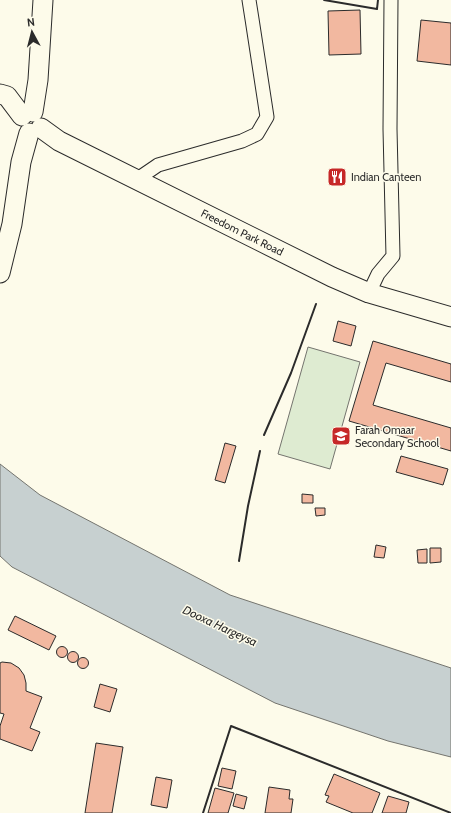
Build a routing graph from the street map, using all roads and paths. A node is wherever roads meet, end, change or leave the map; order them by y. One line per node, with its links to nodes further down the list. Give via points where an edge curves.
1 (43, 0): 5 (street, via 38,80)
2 (248, 0): 6 (street, via 267,117 257,134 158,165)
3 (391, 0): 8 (street, via 390,129 393,256 378,274)
4 (0, 94): 5 (street, Freedom Park Road, via 7,96)
5 (31, 123): 6 (street, Freedom Park Road, via 59,141); 7 (street)
6 (136, 180): 8 (street, Freedom Park Road)
7 (0, 273)
8 (369, 293): 9 (street, Freedom Park Road)
9 (451, 317)

